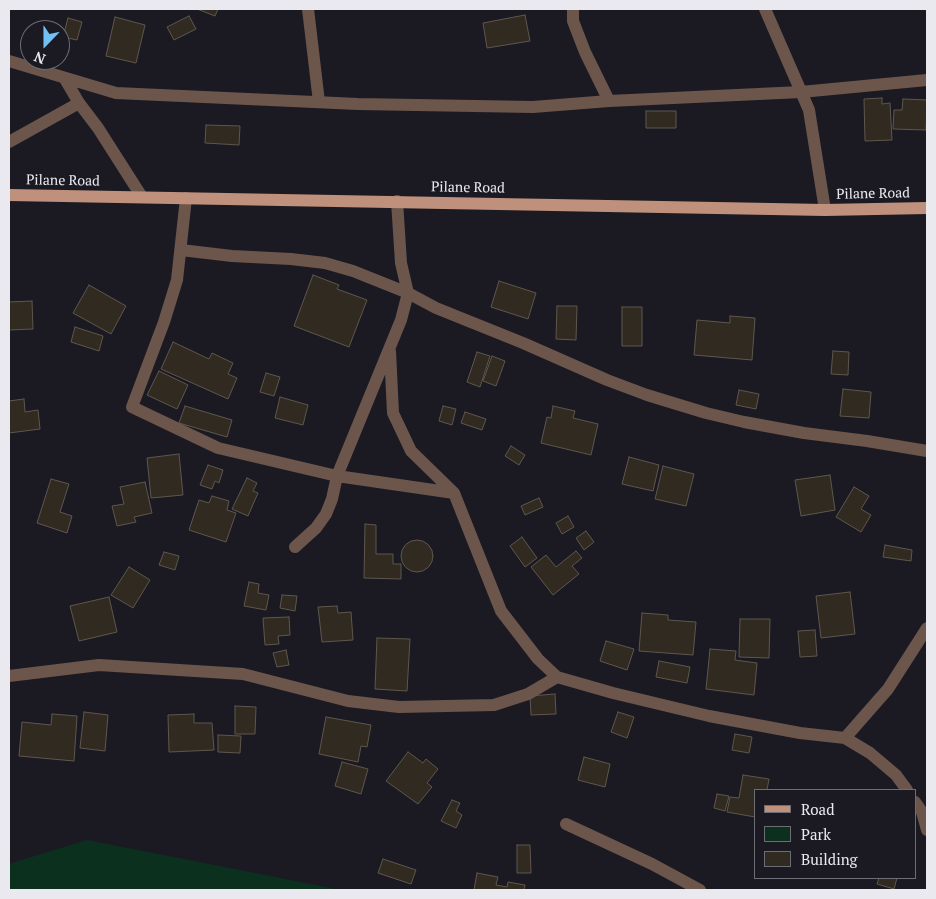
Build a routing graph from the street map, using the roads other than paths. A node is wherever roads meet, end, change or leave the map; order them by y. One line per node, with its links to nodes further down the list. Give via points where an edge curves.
1 (308, 9): 9 (street)
2 (573, 9): 8 (street, via 573,21)
3 (765, 9): 7 (street)
4 (9, 61): 5 (street)
5 (65, 79): 9 (street, via 116,93); 10 (street)
6 (927, 80): 7 (street)
7 (801, 92): 8 (street); 17 (street, via 809,110)
8 (608, 101): 9 (street, via 533,107)
9 (319, 102)
10 (79, 103): 11 (street); 13 (street)
11 (9, 142)
12 (9, 195): 13 (main road, Pilane Road)
13 (142, 197): 14 (main road, Pilane Road)
14 (186, 198): 15 (main road, Pilane Road); 18 (street)
15 (397, 201): 17 (main road, Pilane Road); 19 (street, via 401,263)
16 (927, 208): 17 (main road, Pilane Road)
17 (824, 210)
18 (181, 250): 19 (street, via 325,263 353,270); 22 (street, via 177,280 164,322 132,407 218,448)
19 (408, 293): 20 (street); 21 (street, via 436,308 607,380 706,413 804,433)
20 (390, 351): 22 (street); 23 (street, via 393,413 411,451)
21 (927, 451)
22 (337, 476): 23 (street); 24 (street, via 326,514)
23 (454, 493): 27 (street, via 501,611 538,659)
24 (295, 547)
25 (927, 628): 28 (street, via 888,690)
26 (9, 676): 27 (street, via 99,665 242,674 348,700 399,707 494,705 528,694)
27 (557, 677): 28 (street, via 709,716)
28 (845, 738): 29 (street, via 870,753 896,775)
29 (905, 789)
30 (916, 803): 32 (street)
31 (566, 824): 33 (street)
32 (927, 830)
33 (700, 890)

